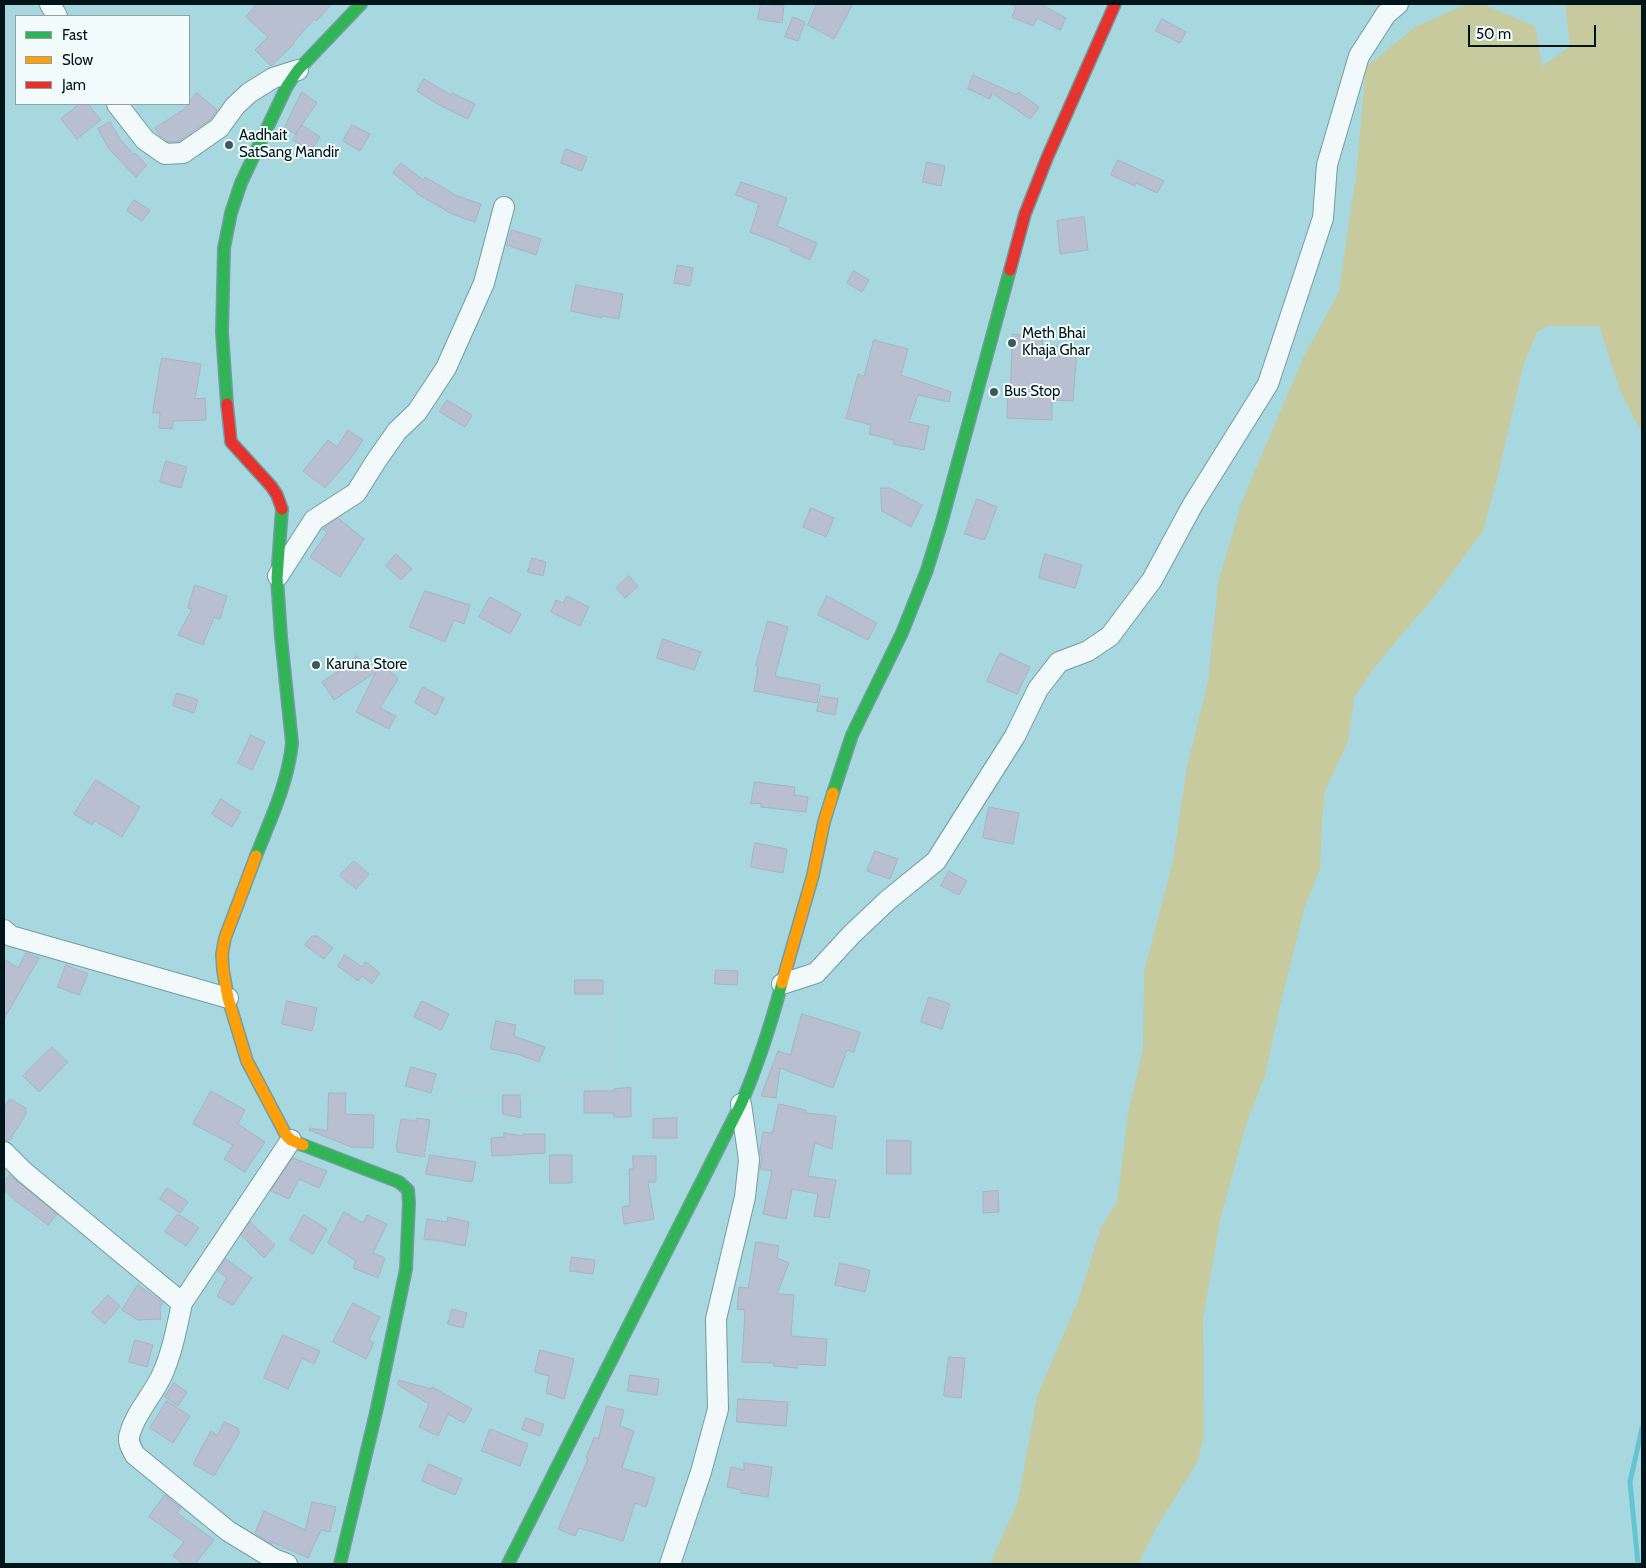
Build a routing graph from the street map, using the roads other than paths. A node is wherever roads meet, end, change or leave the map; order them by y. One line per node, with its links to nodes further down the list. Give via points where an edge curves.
1 (50, 4): 5 (street)
2 (361, 4): 6 (street)
3 (1115, 4): 11 (street, via 1025,214 927,570 902,633 852,735 824,822 813,875)
4 (1398, 4): 11 (street, via 1386,14 1359,56 1327,165 1323,218 1268,384 1192,506 1152,580 1110,636 1088,651 1059,662 1038,689 1015,736 936,861 888,900 816,973)
5 (56, 15)
6 (298, 70): 7 (street, via 273,78 249,92 219,128 183,153 165,154 145,140); 9 (street, via 240,183 224,248 222,289 225,388 231,442 271,486 282,508)
7 (118, 105)
8 (504, 207): 9 (street, via 484,283 446,368 417,412 397,431 376,460 356,493 314,520)
9 (277, 578): 12 (street, via 291,760 286,782 225,938 222,954)
10 (4, 930): 12 (street, via 11,936)
11 (782, 984): 13 (street, via 770,1027)
12 (228, 998): 14 (street, via 247,1060)
13 (741, 1104): 19 (street); 20 (street, via 749,1160 745,1197 716,1319 718,1409)
14 (291, 1140): 16 (street); 18 (street, via 399,1182 408,1190 406,1269)
15 (4, 1152): 16 (street)
16 (182, 1303): 17 (street, via 162,1374 134,1422 129,1435 130,1445 135,1455 228,1531)
17 (287, 1564)
18 (340, 1564)
19 (508, 1564)
20 (670, 1564)

